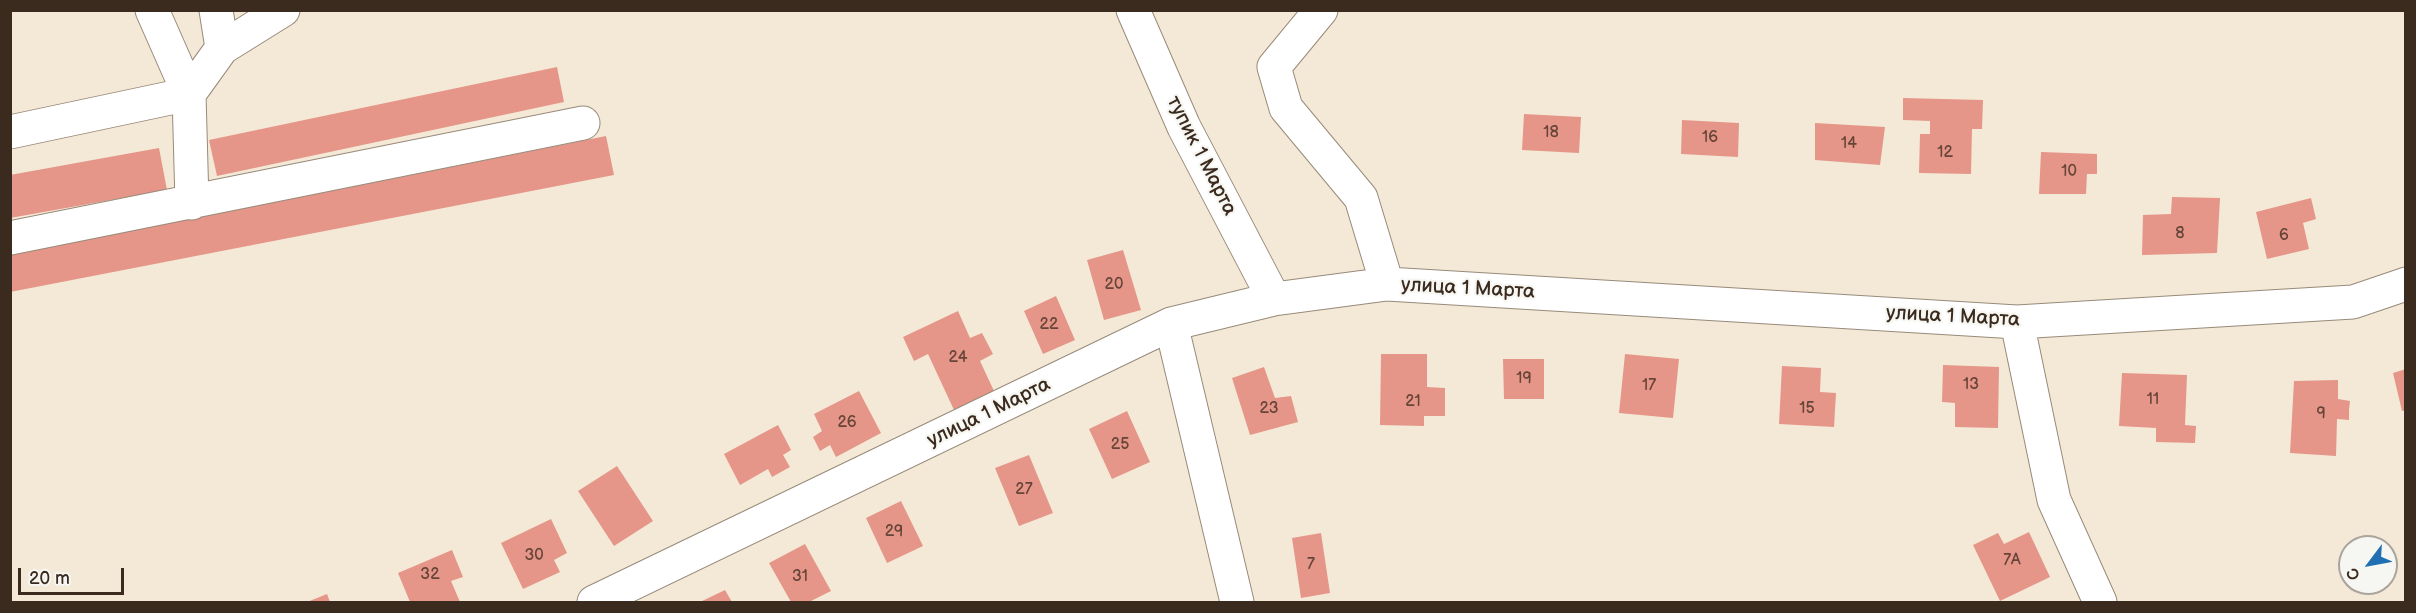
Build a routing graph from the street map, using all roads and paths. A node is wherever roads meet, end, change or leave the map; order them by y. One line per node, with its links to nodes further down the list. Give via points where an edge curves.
1 (152, 10): 7 (street)
2 (216, 10): 6 (street)
3 (283, 10): 6 (street)
4 (1133, 10): 14 (street, тупик 1 Марта, via 1184,127)
5 (1321, 10): 12 (street, via 1274,68 1286,108 1361,198)
6 (222, 48): 7 (street)
7 (189, 94): 9 (street); 10 (street)
8 (583, 123): 10 (street)
9 (10, 132)
10 (192, 203): 11 (street)
11 (10, 238)
12 (1387, 284): 14 (street, улица 1 Марта); 15 (street, улица 1 Марта)
13 (2406, 284): 15 (street, улица 1 Марта, via 2353,302)
14 (1274, 299): 16 (street, улица 1 Марта)
15 (2017, 322): 19 (street, via 2054,500)
16 (1172, 324): 17 (street, улица 1 Марта); 18 (street)
17 (594, 603)
18 (1237, 603)
19 (2100, 603)

